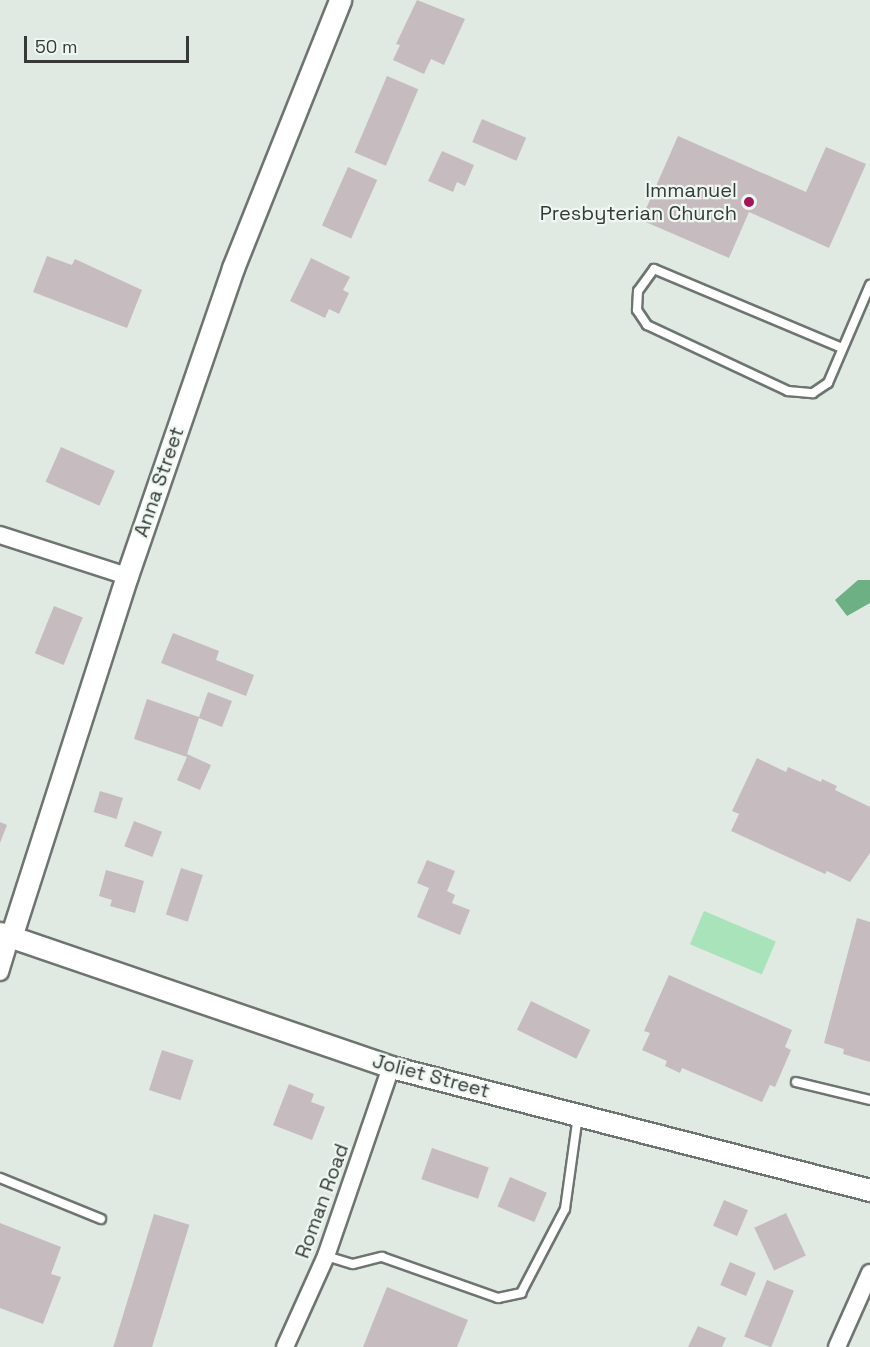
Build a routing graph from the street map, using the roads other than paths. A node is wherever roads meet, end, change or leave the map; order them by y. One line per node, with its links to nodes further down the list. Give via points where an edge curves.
1 (340, 0): 5 (street, Anna Street, via 233,268)
2 (870, 285): 3 (lane)
3 (842, 348): 3 (lane, via 828,383 813,393 788,391 646,325 637,310 638,291 654,269)
4 (0, 535): 5 (street)
5 (127, 576): 6 (street, Anna Street)
6 (6, 935): 7 (street, Anna Street); 8 (street, Joliet Street)
7 (0, 972)
8 (392, 1067): 11 (street, Joliet Street); 15 (street, Roman Road)
9 (796, 1082): 10 (lane)
10 (870, 1100)
11 (578, 1115): 13 (street, Joliet Street); 15 (lane, via 565,1209 521,1293 498,1298 382,1257 353,1264)
12 (0, 1178): 14 (lane)
13 (870, 1190)
14 (101, 1219)
15 (326, 1256): 17 (street, Roman Road)
16 (870, 1273): 18 (street)
17 (285, 1347)
18 (837, 1347)

